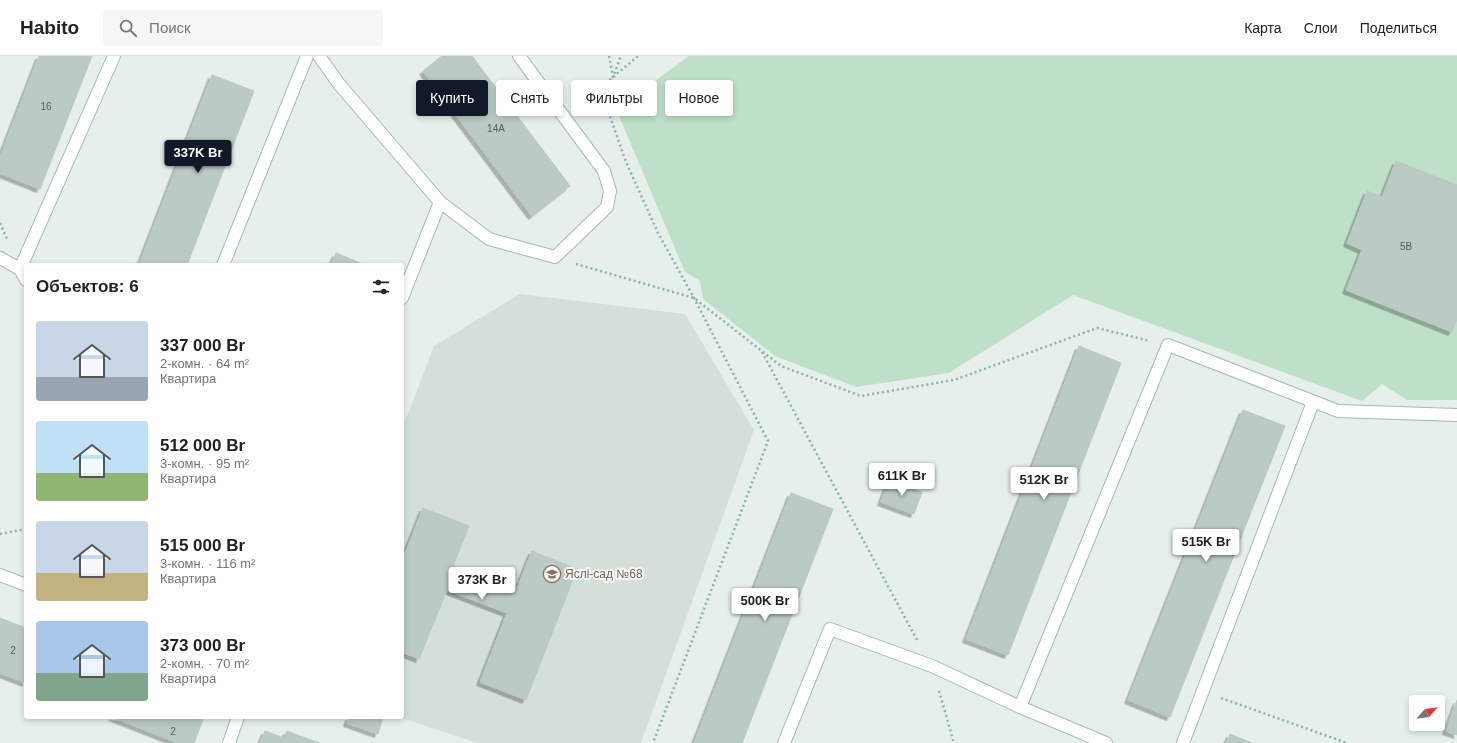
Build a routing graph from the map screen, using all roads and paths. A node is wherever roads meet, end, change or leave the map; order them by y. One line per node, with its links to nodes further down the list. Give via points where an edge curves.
1 (114, 56): 16 (lane)
2 (307, 56): 17 (lane)
3 (319, 56): 13 (lane, via 339,84)
4 (519, 56): 12 (lane)
5 (608, 56): 8 (path)
6 (621, 56): 8 (path)
7 (638, 56): 8 (path)
8 (613, 77): 9 (path)
9 (609, 80)
10 (571, 113): 12 (path)
11 (610, 116): 20 (path, via 626,162 655,226)
12 (565, 118): 14 (lane, via 604,171 610,191 607,207)
13 (440, 202): 14 (lane, via 489,239); 19 (lane)
14 (555, 257): 20 (path)
15 (0, 258): 18 (lane)
16 (28, 263)
17 (224, 263)
18 (23, 275)
19 (404, 293)
20 (694, 298): 22 (path); 34 (path, via 768,441)
21 (1168, 346): 22 (path, via 1097,328 954,380 862,396 781,366); 23 (lane); 31 (lane)
22 (761, 350): 29 (path)
23 (1313, 402): 24 (lane, via 1338,411); 30 (lane)
24 (1457, 415)
25 (24, 528): 26 (path)
26 (0, 534)
27 (0, 575): 28 (lane)
28 (24, 584)
29 (932, 666): 31 (lane); 35 (lane, via 830,629); 36 (path)
30 (1202, 692): 38 (lane); 39 (path)
31 (1020, 708): 37 (lane)
32 (237, 719): 33 (lane)
33 (229, 743)
34 (653, 743)
35 (784, 743)
36 (954, 743)
37 (1106, 743)
38 (1183, 743)
39 (1346, 743)

